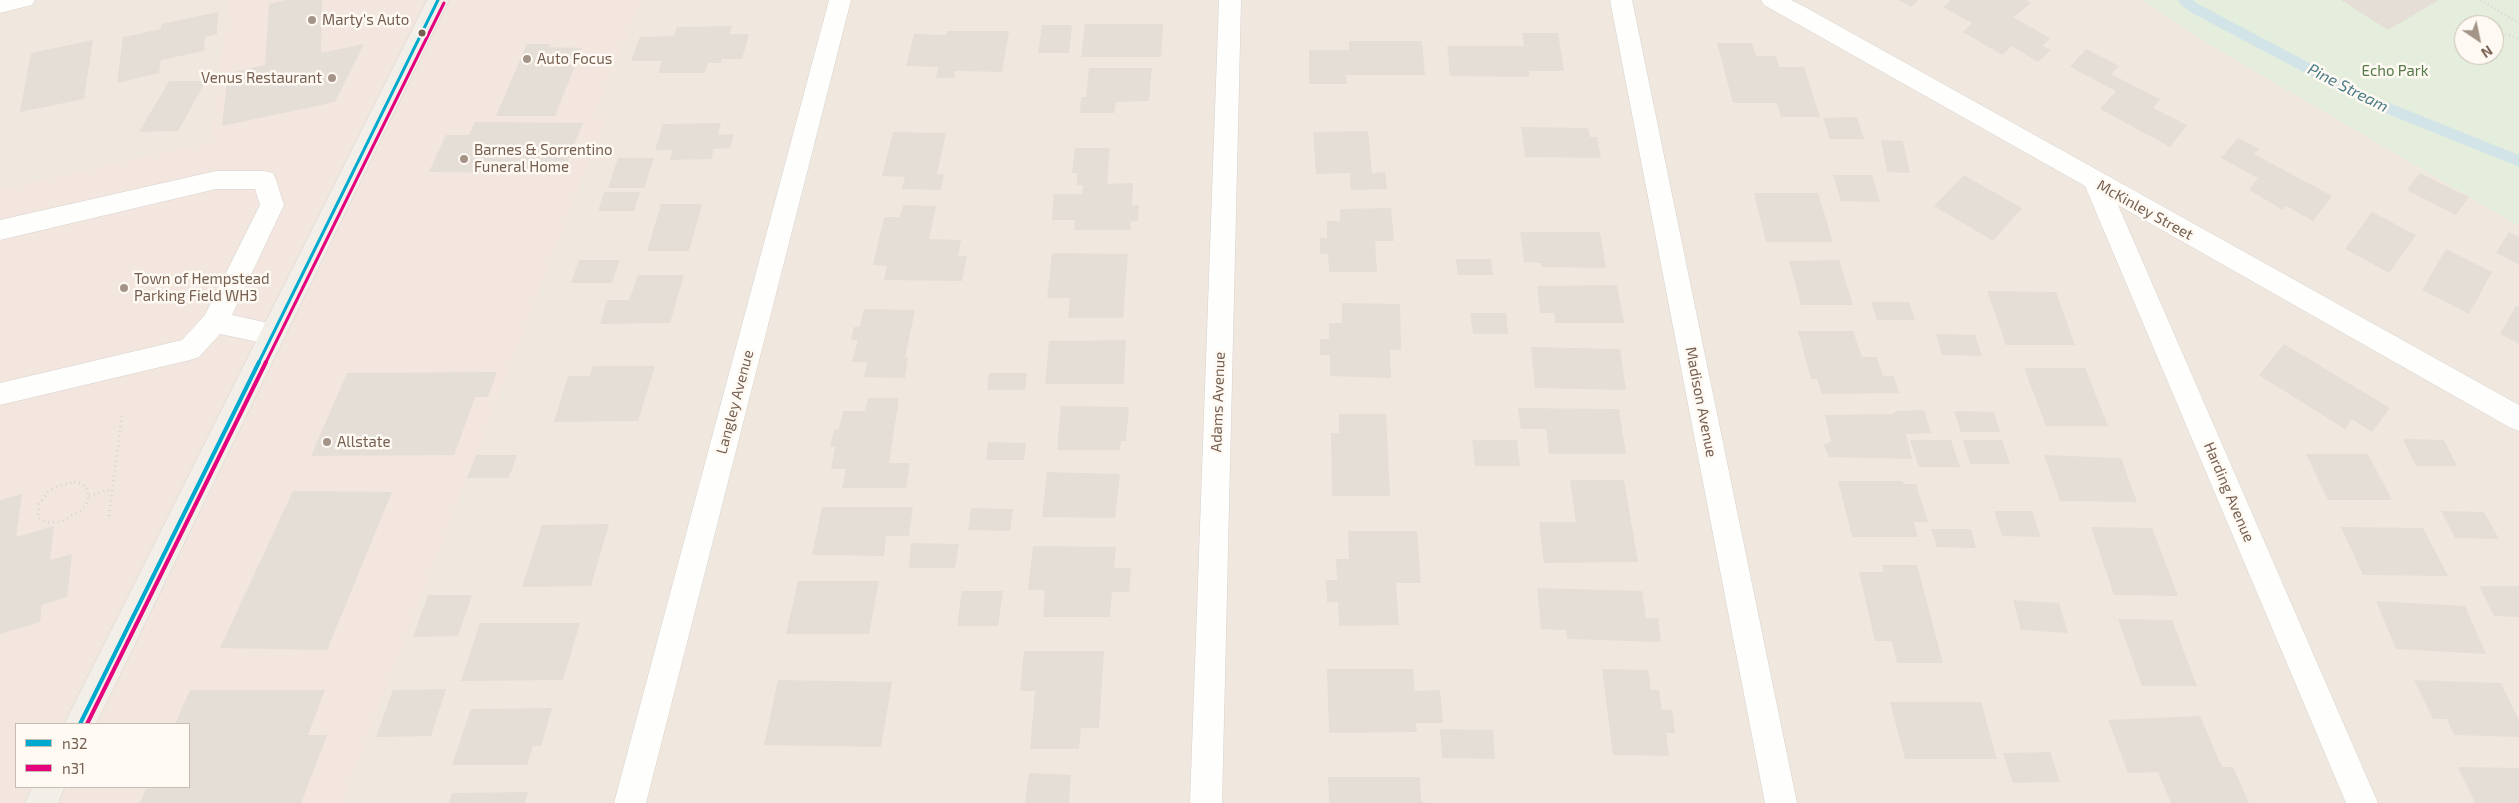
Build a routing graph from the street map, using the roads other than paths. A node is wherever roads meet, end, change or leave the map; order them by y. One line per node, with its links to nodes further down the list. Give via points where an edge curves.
1 (24, 0): 7 (street)
2 (438, 0): 11 (main road)
3 (840, 0): 17 (street, Langley Avenue)
4 (1230, 0): 18 (street, Adams Avenue)
5 (1621, 0): 19 (street, Madison Avenue)
6 (1772, 0): 8 (street, McKinley Street)
7 (0, 5)
8 (2096, 182): 13 (street, McKinley Street); 20 (street, Harding Avenue)
9 (0, 230): 10 (street, via 216,180 264,180 272,205)
10 (215, 322): 11 (street); 12 (street, via 190,349)
11 (273, 334): 14 (main road)
12 (0, 394)
13 (2519, 419)
14 (80, 723)
15 (48, 788): 16 (main road)
16 (41, 803)
17 (630, 803)
18 (1206, 803)
19 (1780, 803)
20 (2362, 803)

